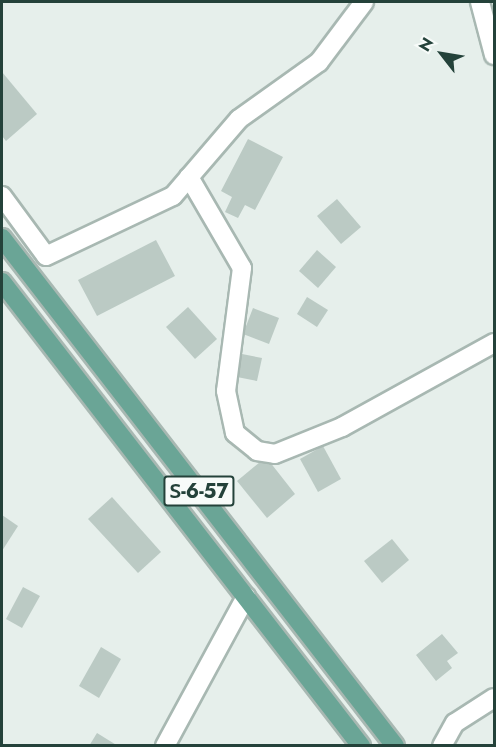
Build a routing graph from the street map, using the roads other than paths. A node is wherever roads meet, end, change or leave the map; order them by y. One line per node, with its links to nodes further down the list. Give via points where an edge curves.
1 (364, 2): 4 (street, via 319,62 239,119)
2 (480, 2): 3 (street)
3 (495, 55)
4 (189, 177): 5 (street, via 173,196 46,256); 8 (street, via 242,268 226,391 235,433 257,451 275,454 342,427)
5 (2, 196)
6 (2, 238): 13 (main road, Տ-6-57)
7 (2, 282): 9 (main road, Տ-6-57)
8 (495, 344)
9 (246, 597): 11 (street); 12 (main road, Տ-6-57)
10 (495, 698): 14 (street, via 455,723)
11 (165, 746)
12 (361, 746)
13 (395, 746)
14 (442, 746)

